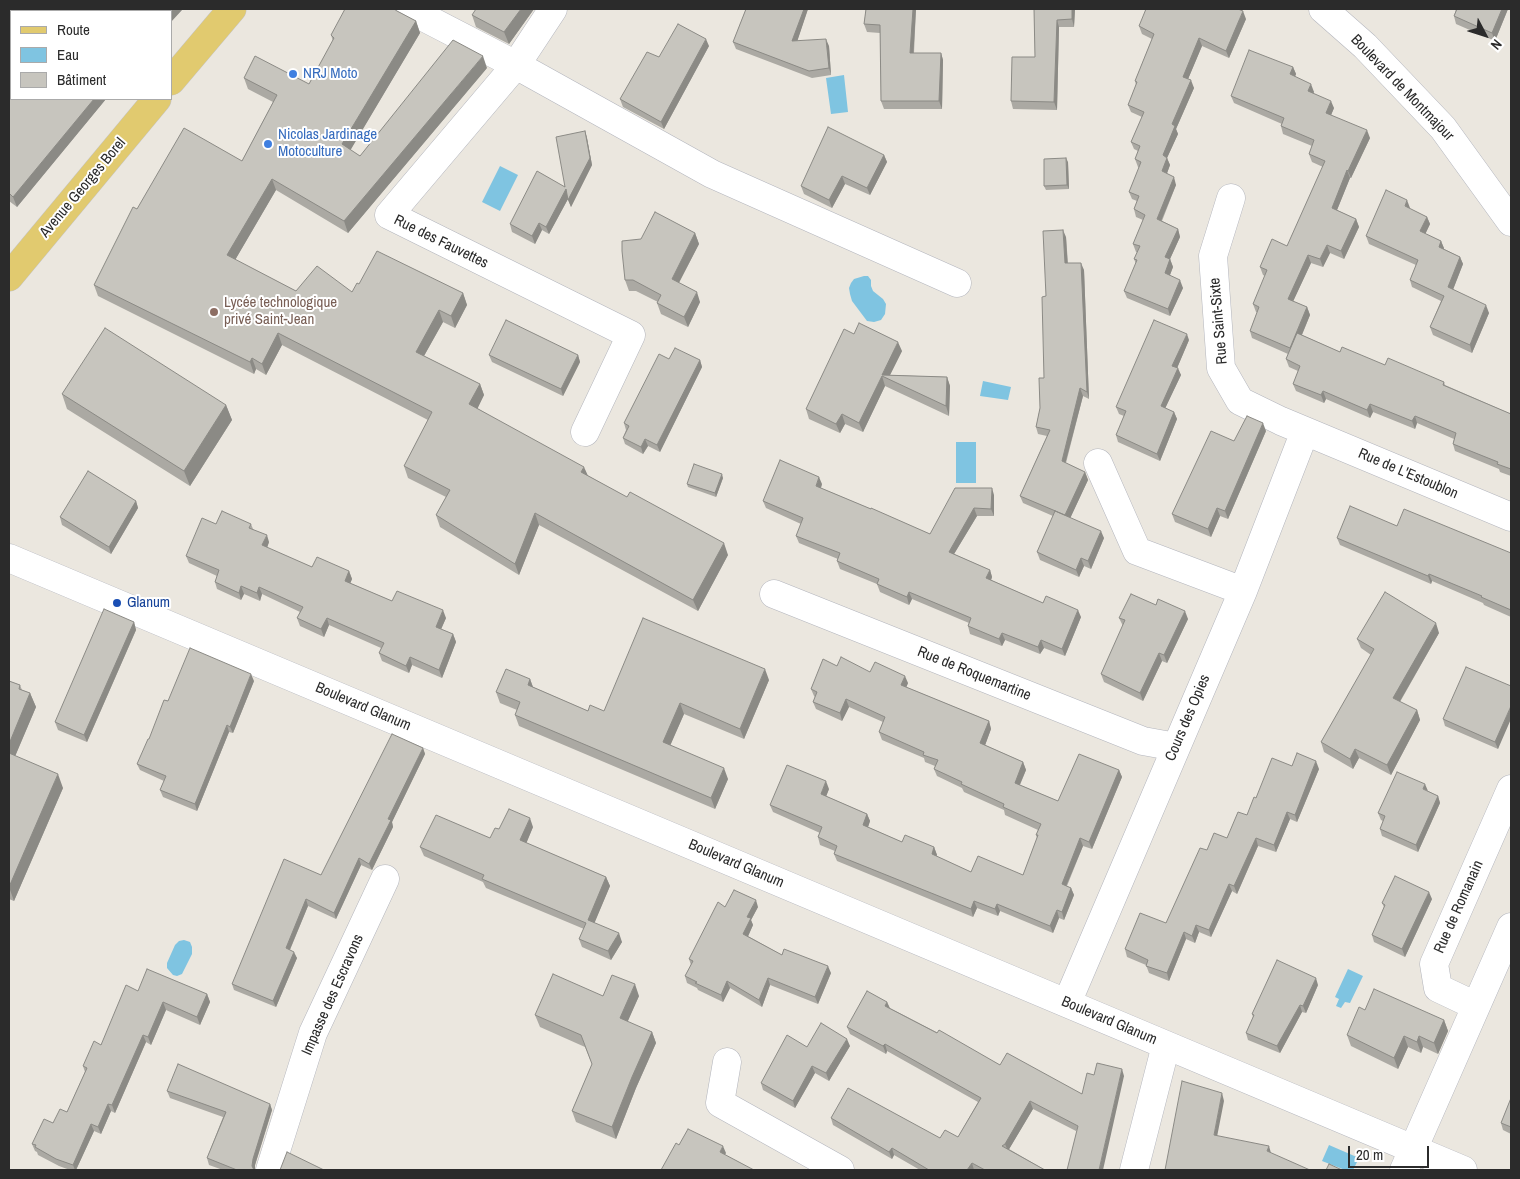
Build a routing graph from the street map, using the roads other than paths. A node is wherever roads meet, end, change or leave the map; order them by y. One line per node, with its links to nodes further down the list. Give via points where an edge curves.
1 (232, 9): 6 (main road)
2 (408, 9): 5 (street)
3 (553, 9): 5 (street)
4 (1323, 9): 9 (street, Boulevard de Montmajour, via 1364,46 1443,128)
5 (516, 65): 11 (street, via 712,174); 13 (street, Rue des Fauvettes, via 388,215 631,335)
6 (174, 73)
7 (156, 100): 10 (main road, Avenue Georges Borel)
8 (1231, 198): 12 (street, Rue Saint-Sixte, via 1214,256 1221,368 1240,401)
9 (1511, 222)
10 (9, 277)
11 (957, 283)
12 (1305, 431): 15 (street, Rue de L'Estoublon); 17 (street, Cours des Opies)
13 (585, 432)
14 (1098, 464): 17 (street, via 1137,551)
15 (1511, 517)
16 (9, 558): 23 (street, Boulevard Glanum)
17 (1243, 591): 19 (street, Cours des Opies)
18 (774, 594): 19 (street, Rue de Roquemartine, via 1142,740)
19 (1176, 747): 23 (street, Cours des Opies)
20 (1511, 790): 24 (street, Rue de Romanain, via 1434,964 1438,988)
21 (385, 879): 28 (street, Impasse des Escravons, via 313,1034)
22 (1511, 927): 24 (street)
23 (1067, 1003): 25 (street, Boulevard Glanum)
24 (1476, 1006): 27 (street)
25 (1166, 1045): 27 (street, Boulevard Glanum); 30 (street)
26 (727, 1062): 29 (street, via 720,1103)
27 (1408, 1160): 31 (street, Boulevard Glanum)
28 (270, 1170)
29 (840, 1170)
30 (1134, 1170)
31 (1464, 1170)

